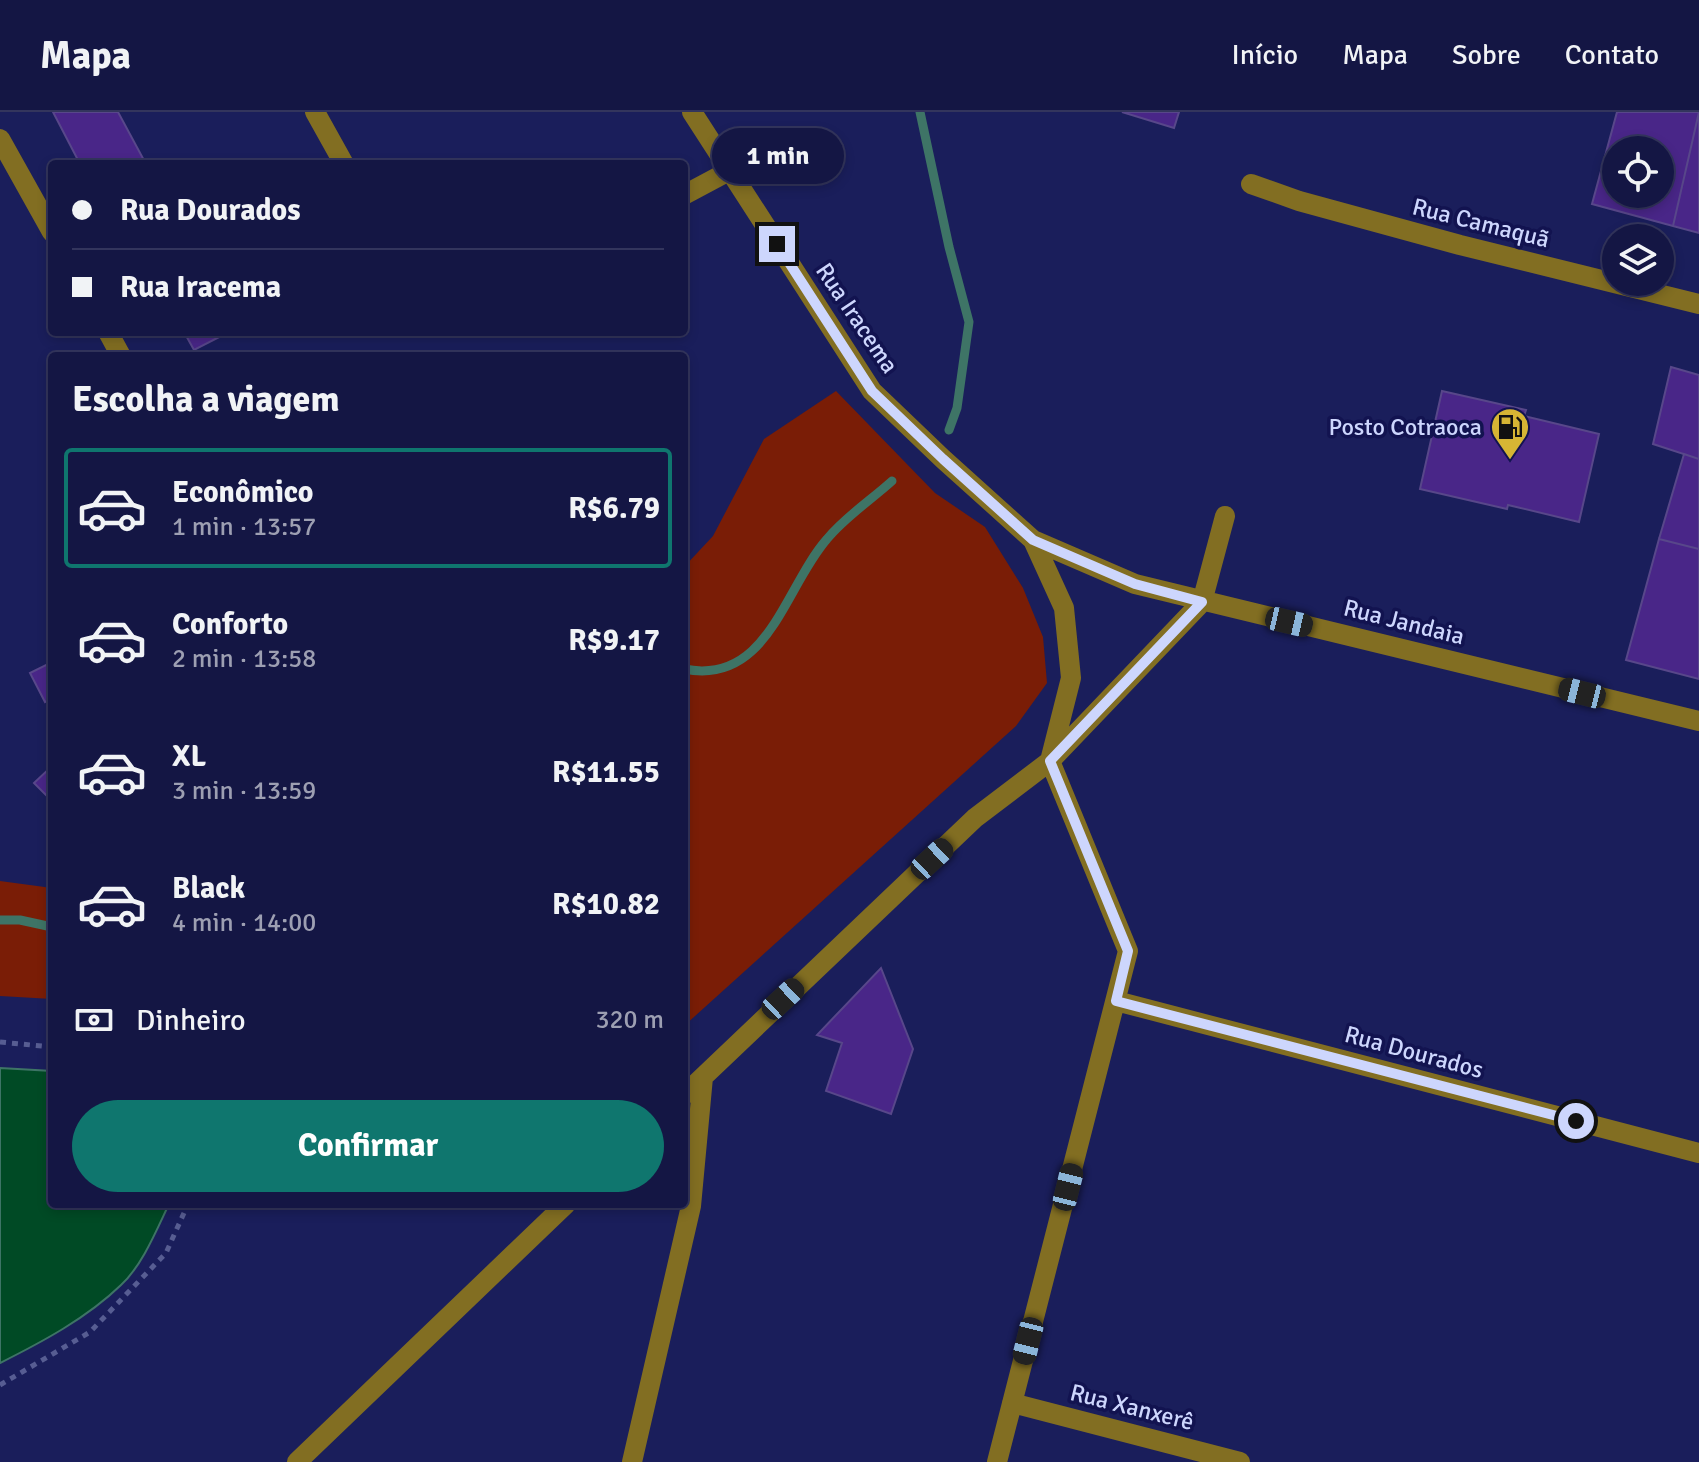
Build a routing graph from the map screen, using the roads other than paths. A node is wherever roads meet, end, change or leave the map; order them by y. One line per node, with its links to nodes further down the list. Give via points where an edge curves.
1 (315, 112): 4 (street)
2 (692, 112): 5 (street, Rua Iracema)
3 (0, 139): 8 (street)
4 (342, 160)
5 (729, 171): 7 (street); 10 (street, Rua Iracema, via 872,391)
6 (1251, 184): 9 (street, Rua Camaquã, via 1431,237)
7 (688, 193)
8 (48, 225)
9 (1699, 304)
10 (943, 459): 12 (street, Rua Jandaia)
11 (1225, 516): 13 (street)
12 (1033, 540): 13 (street, Rua Jandaia, via 1135,584); 15 (street, via 1061,596 1071,678)
13 (1202, 602): 14 (street, Rua Jandaia); 15 (street)
14 (1699, 721)
15 (1050, 761): 16 (street, via 1128,951); 17 (street, via 975,818)
16 (1116, 1001): 19 (street, Rua Dourados); 21 (street)
17 (703, 1077): 18 (street); 23 (street, via 691,1206)
18 (688, 1091)
19 (1699, 1153)
20 (562, 1208): 22 (street)
21 (1012, 1403): 24 (street); 25 (street, Rua Xanxerê)
22 (297, 1462)
23 (632, 1462)
24 (997, 1462)
25 (1240, 1462)

